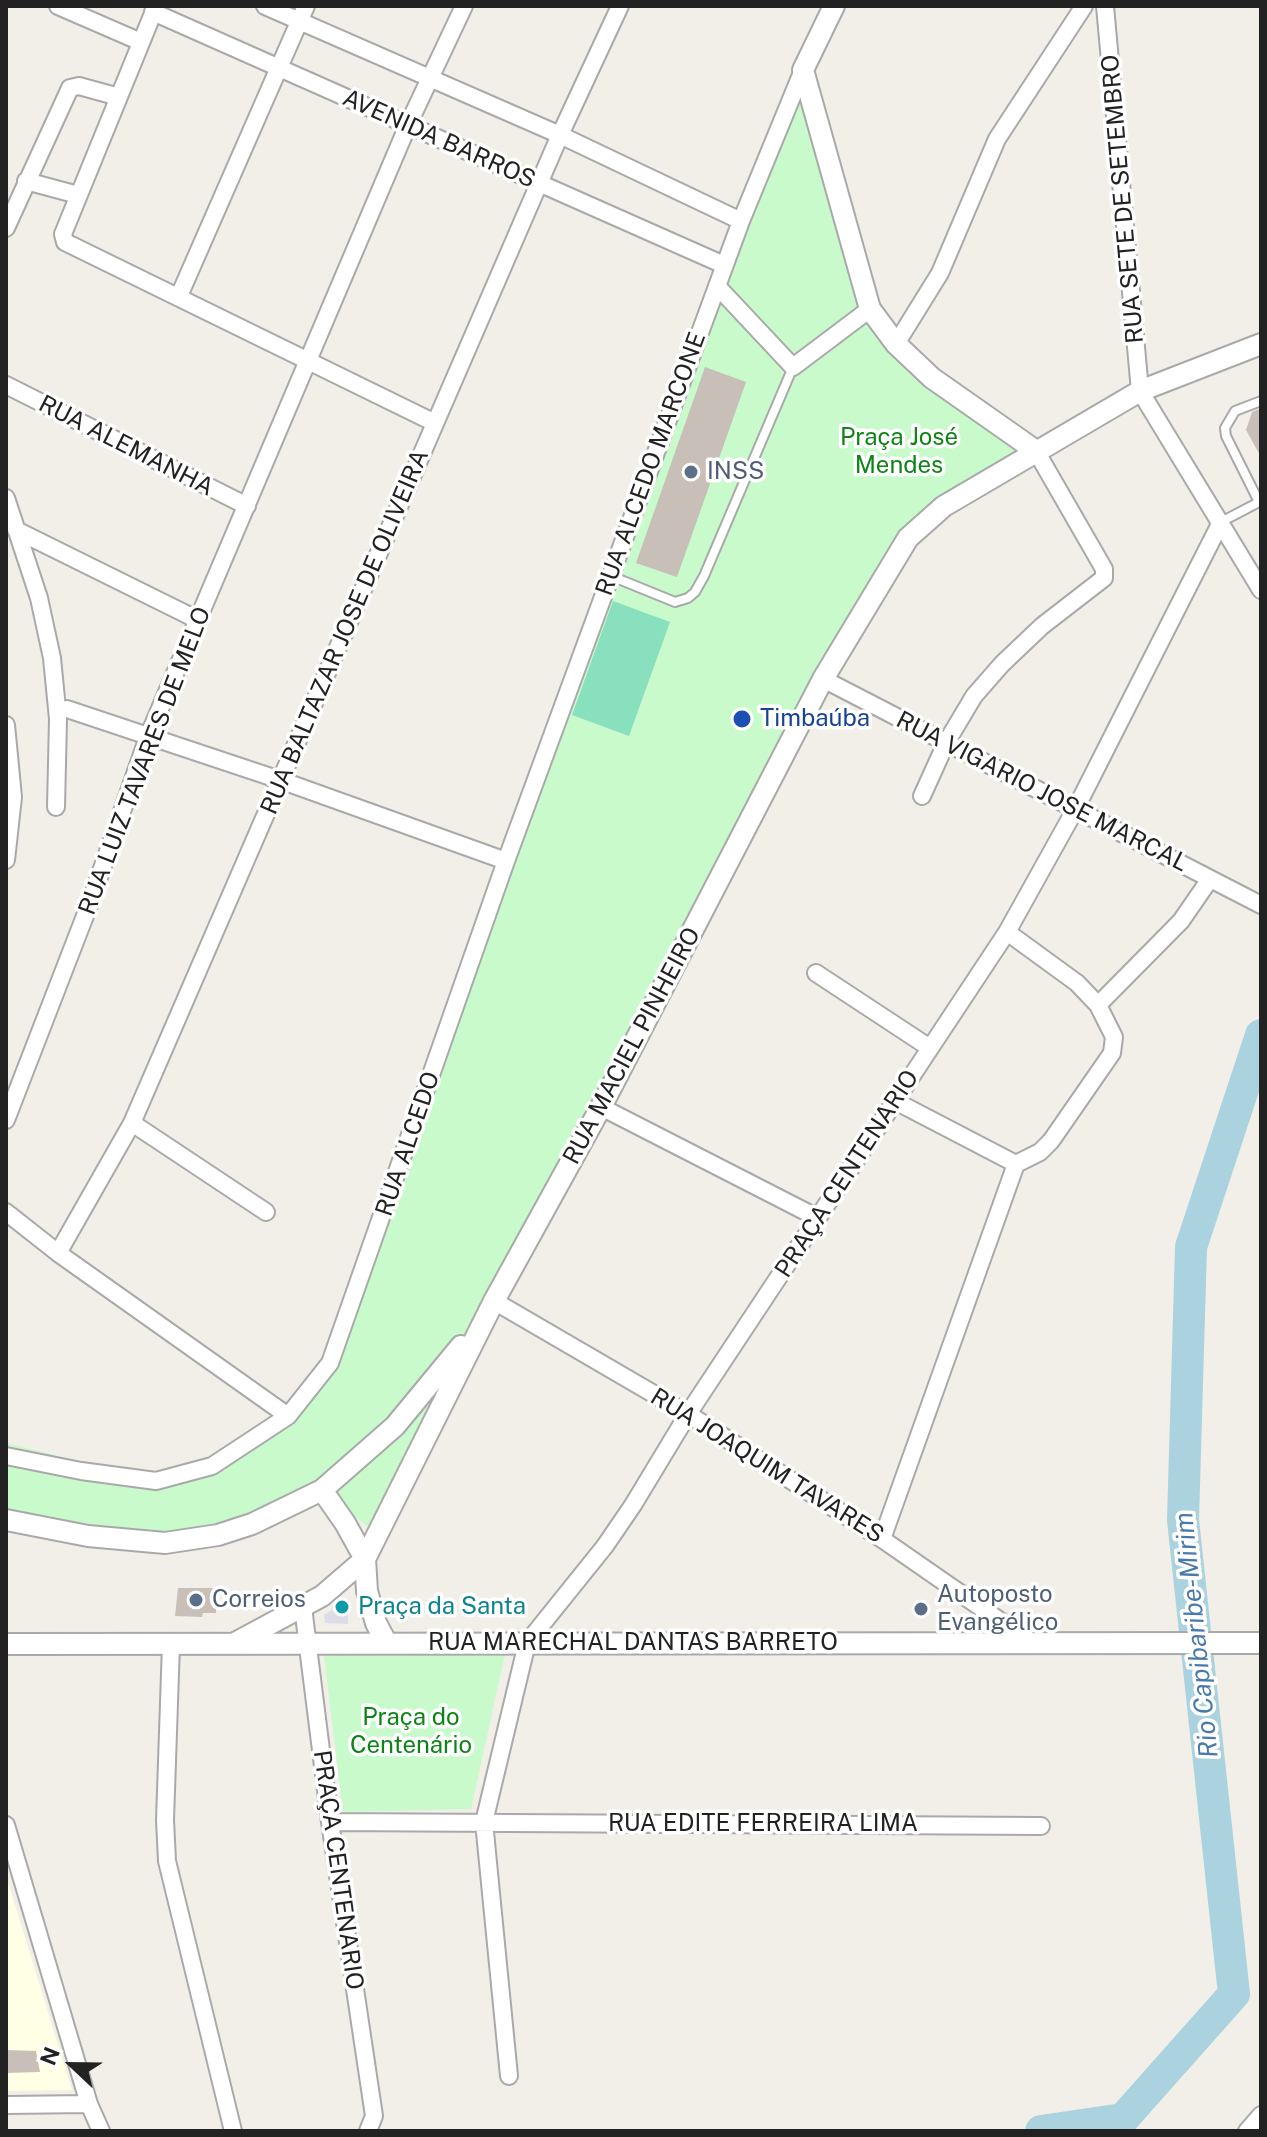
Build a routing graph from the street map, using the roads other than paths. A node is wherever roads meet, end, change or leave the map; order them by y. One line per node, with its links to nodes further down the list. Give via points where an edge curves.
1 (58, 6): 11 (street)
2 (265, 6): 10 (street)
3 (306, 6): 10 (street)
4 (464, 6): 14 (street, RUA LUIZ TAVARES DE MELO)
5 (620, 6): 17 (street, RUA BALTAZAR JOSE DE OLIVEIRA)
6 (834, 6): 13 (street)
7 (1084, 6): 27 (street, via 997,139 940,273)
8 (1105, 6): 32 (street, RUA SETE DE SETEMBRO)
9 (155, 9): 11 (street); 12 (street, AVENIDA BARROS)
10 (298, 22): 12 (street); 14 (street)
11 (141, 42): 15 (street)
12 (277, 67): 16 (street, AVENIDA BARROS); 25 (street)
13 (803, 70): 21 (street, RUA ALCEDO MARCONE); 26 (street)
14 (431, 79): 16 (street, RUA LUIZ TAVARES DE MELO); 17 (street)
15 (119, 97): 18 (street, via 70,88); 20 (street)
16 (408, 125): 19 (street, AVENIDA BARROS); 29 (street, RUA LUIZ TAVARES DE MELO)
17 (560, 135): 19 (street, RUA BALTAZAR JOSE DE OLIVEIRA); 21 (street)
18 (26, 181): 20 (street); 22 (street)
19 (539, 184): 23 (street, AVENIDA BARROS); 34 (street, RUA BALTAZAR JOSE DE OLIVEIRA)
20 (78, 195): 25 (street, via 63,234 67,243)
21 (741, 221): 23 (street, RUA ALCEDO MARCONE)
22 (6, 228)
23 (724, 265): 24 (street, RUA ALCEDO MARCONE)
24 (717, 286): 30 (street); 41 (street, RUA ALCEDO MARCONE)
25 (179, 296): 29 (street)
26 (870, 309): 27 (street); 30 (street)
27 (896, 344): 35 (street, via 932,378)
28 (1261, 344): 32 (street, RUA MACIEL PINHEIRO)
29 (308, 360): 34 (street); 38 (street, RUA LUIZ TAVARES DE MELO)
30 (793, 367): 41 (lane, via 695,592 675,602)
31 (6, 385): 38 (street, RUA ALEMANHA)
32 (1140, 391): 35 (street, RUA MACIEL PINHEIRO); 39 (street)
33 (1261, 401): 37 (lane, via 1235,411 1225,428)
34 (435, 423): 49 (street, RUA BALTAZAR JOSE DE OLIVEIRA)
35 (1036, 451): 44 (street, RUA MACIEL PINHEIRO, via 944,506 908,538); 48 (street, via 1104,569 1104,578 1002,664 974,696)
36 (6, 498): 40 (street)
37 (1260, 502): 39 (lane)
38 (247, 506): 43 (street, RUA LUIZ TAVARES DE MELO)
39 (1221, 522): 42 (street); 52 (street, PRAÇA CENTENARIO)
40 (16, 530): 43 (street); 51 (street, via 39,598 56,685)
41 (610, 575): 54 (street, RUA ALCEDO MARCONE)
42 (1261, 590)
43 (198, 620): 47 (street, RUA LUIZ TAVARES DE MELO)
44 (823, 679): 48 (street, RUA VIGARIO JOSE MARCAL); 62 (street, RUA MACIEL PINHEIRO)
45 (67, 709): 47 (street)
46 (6, 725): 53 (street, via 13,797)
47 (148, 737): 49 (street); 63 (street, RUA LUIZ TAVARES DE MELO)
48 (946, 743): 50 (street); 52 (street, RUA VIGARIO JOSE MARCAL)
49 (280, 780): 54 (street); 64 (street, RUA BALTAZAR JOSE DE OLIVEIRA)
50 (922, 796)
51 (56, 807)
52 (1076, 808): 55 (street, RUA VIGARIO JOSE MARCAL); 57 (street, PRAÇA CENTENARIO)
53 (6, 860)
54 (506, 861): 72 (street, RUA ALCEDO, via 330,1363)
55 (1210, 879): 56 (street, RUA VIGARIO JOSE MARCAL); 59 (street, via 1181,921)
56 (1261, 905)
57 (1007, 932): 59 (street, via 1077,983); 60 (street, PRAÇA CENTENARIO)
58 (816, 973): 60 (street)
59 (1098, 1005): 65 (street, via 1114,1037 1112,1053 1051,1141)
60 (930, 1048): 61 (street, PRAÇA CENTENARIO)
61 (895, 1101): 65 (street); 68 (street, PRAÇA CENTENARIO)
62 (601, 1107): 68 (street); 70 (street, RUA MACIEL PINHEIRO)
63 (6, 1120)
64 (132, 1123): 67 (street); 69 (street, RUA BALTAZAR JOSE DE OLIVEIRA)
65 (1016, 1164): 76 (street)
66 (6, 1212): 69 (street)
67 (266, 1212)
68 (818, 1218): 71 (street, PRAÇA CENTENARIO)
69 (58, 1253): 72 (street)
70 (494, 1301): 71 (street, RUA JOAQUIM TAVARES); 74 (street, via 395,1426); 77 (street, RUA MACIEL PINHEIRO)
71 (688, 1414): 76 (street, RUA JOAQUIM TAVARES); 81 (street, PRAÇA CENTENARIO, via 605,1546)
72 (288, 1416): 73 (street, RUA ALCEDO, via 212,1466 156,1481)
73 (6, 1456)
74 (322, 1490): 75 (street, via 241,1528 165,1543 88,1536); 77 (street)
75 (6, 1520)
76 (882, 1539): 82 (street, RUA JOAQUIM TAVARES)
77 (365, 1559): 78 (street, RUA MACIEL PINHEIRO); 79 (street, via 367,1591)
78 (303, 1607): 80 (street, RUA MACIEL PINHEIRO); 86 (street, PRAÇA CENTENARIO)
79 (386, 1642): 81 (street, RUA MARECHAL DANTAS BARRETO); 86 (street, RUA MARECHAL DANTAS BARRETO)
80 (235, 1643): 85 (street, RUA MARECHAL DANTAS BARRETO); 86 (street, RUA MARECHAL DANTAS BARRETO)
81 (527, 1643): 82 (street, RUA MARECHAL DANTAS BARRETO); 88 (street, PRAÇA CENTENARIO)
82 (1032, 1643): 83 (street, RUA MARECHAL DANTAS BARRETO)
83 (1261, 1643)
84 (6, 1644): 85 (street, RUA MARECHAL DANTAS BARRETO)
85 (171, 1644): 96 (street, via 167,1861)
86 (309, 1644): 87 (street, PRAÇA CENTENARIO)
87 (330, 1822): 88 (street, RUA EDITE FERREIRA LIMA); 97 (street, PRAÇA CENTENARIO, via 374,2116)
88 (484, 1822): 90 (street, RUA EDITE FERREIRA LIMA); 91 (street, PRAÇA CENTENARIO)
89 (6, 1825): 92 (street)
90 (1041, 1826)
91 (509, 2076)
92 (89, 2104): 93 (street); 95 (street)
93 (6, 2105)
94 (1261, 2115): 98 (street)
95 (101, 2131)
96 (233, 2131)
97 (368, 2131)
98 (1247, 2131)

